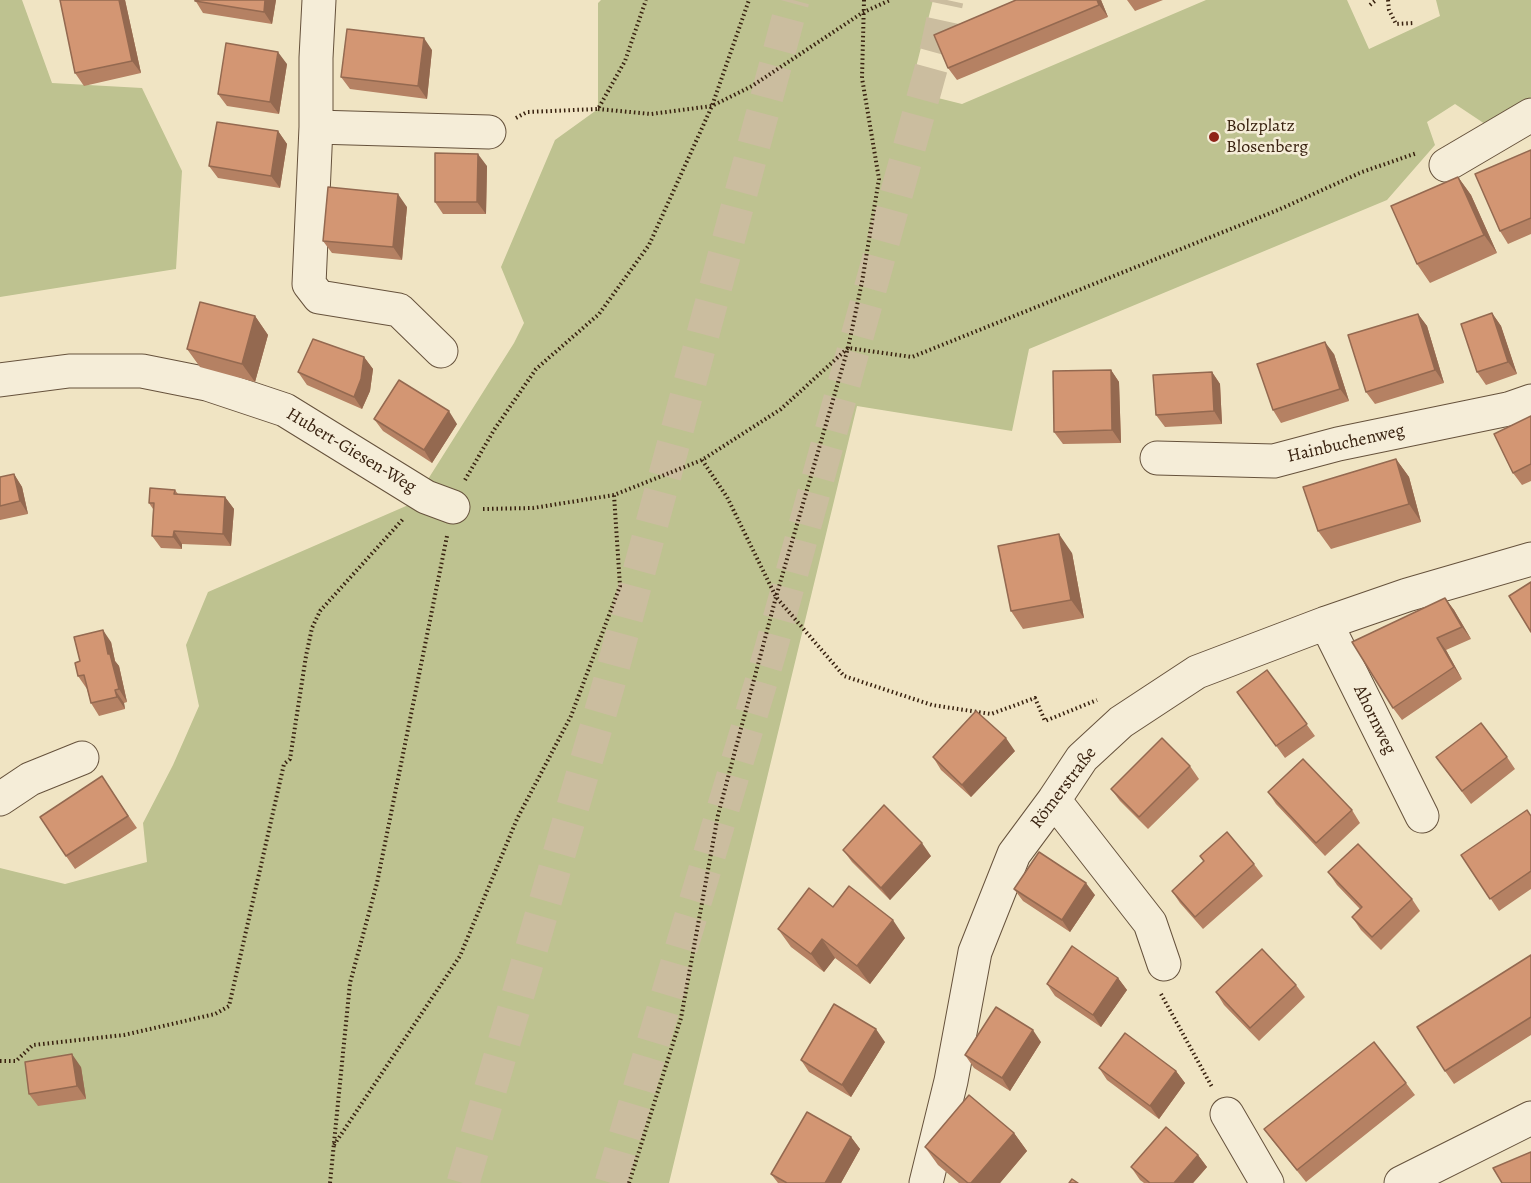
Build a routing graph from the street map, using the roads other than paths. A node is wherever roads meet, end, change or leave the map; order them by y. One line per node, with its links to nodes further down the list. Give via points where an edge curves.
1 (319, 0): 3 (street)
2 (1531, 115): 5 (street)
3 (316, 127): 4 (street); 6 (street, via 309,284 319,297 399,310)
4 (489, 132)
5 (1446, 165)
6 (441, 351)
7 (0, 380): 10 (street, Hubert-Giesen-Weg, via 69,371 142,371 207,384 285,410)
8 (1531, 401): 9 (street, Hainbuchenweg, via 1274,461)
9 (1157, 458)
10 (440, 502)
11 (1531, 559): 12 (street, Römerstraße)
12 (1326, 623): 15 (street, Römerstraße, via 1197,672 1121,722 1082,758); 16 (street, Ahornweg)
13 (82, 758): 14 (street, via 30,778)
14 (0, 799)
15 (1054, 800): 17 (street, via 1150,923); 20 (street, Römerstraße, via 1014,854 975,952 951,1081)
16 (1422, 816)
17 (1164, 964)
18 (1227, 1114): 21 (street)
19 (1531, 1118): 22 (street)
20 (926, 1183)
21 (1267, 1183)
22 (1401, 1183)

